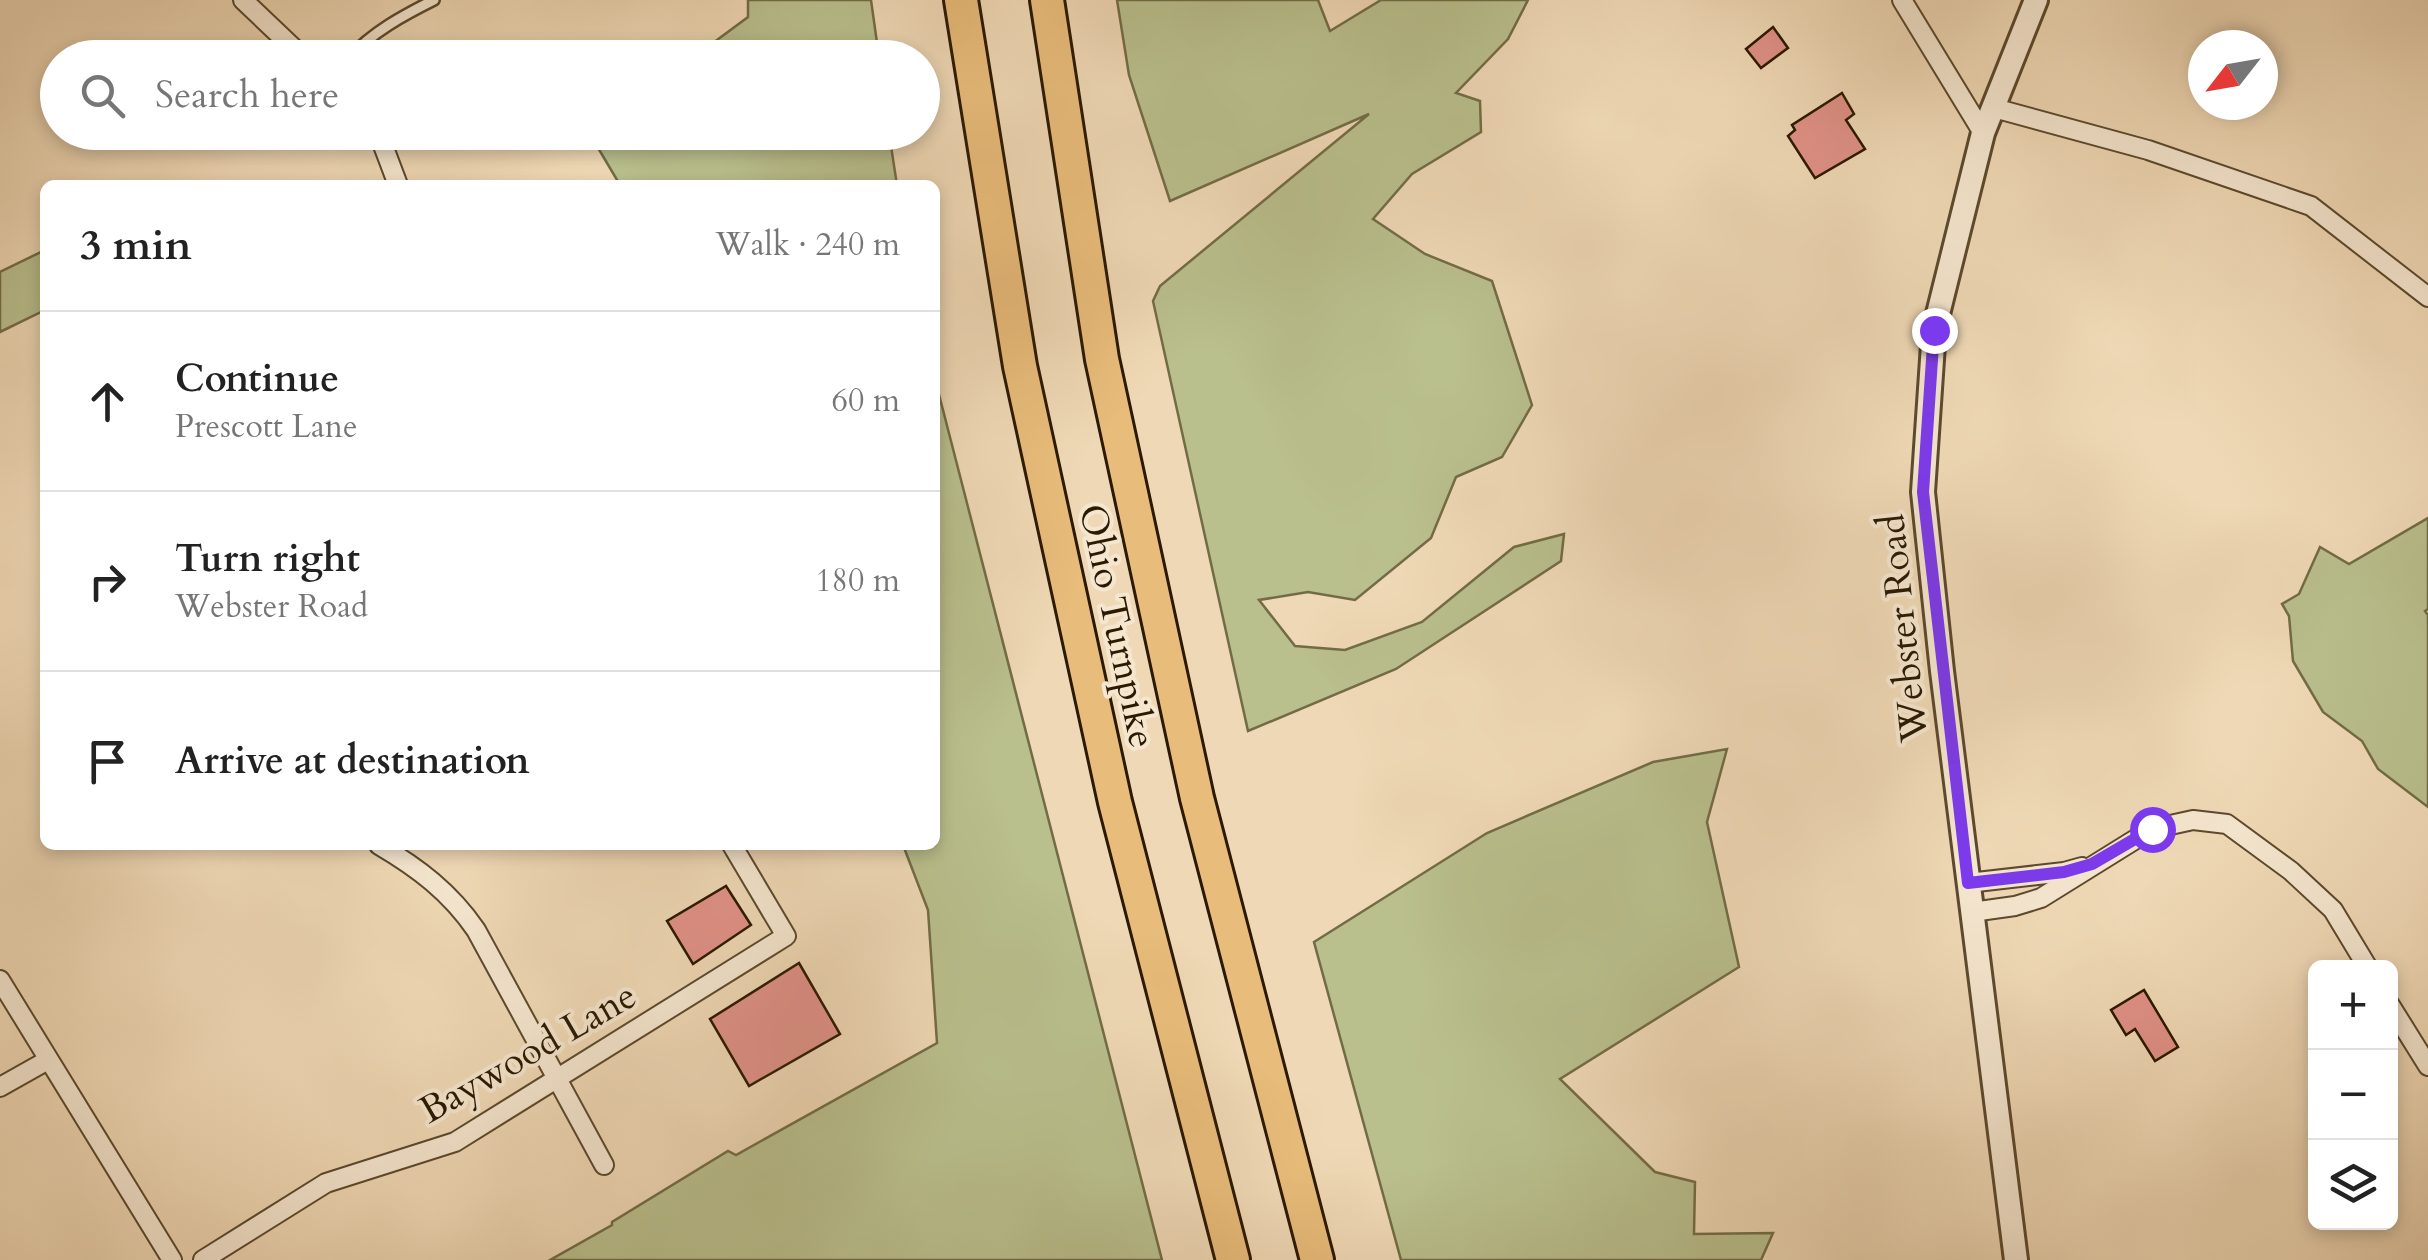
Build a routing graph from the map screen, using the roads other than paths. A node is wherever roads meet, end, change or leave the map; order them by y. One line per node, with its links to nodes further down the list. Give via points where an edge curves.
1 (243, 0): 7 (street)
2 (434, 0): 8 (lane)
3 (961, 0): 29 (highway, Ohio Turnpike, via 1032,423 1114,802)
4 (1047, 0): 30 (highway, Ohio Turnpike, via 1110,397 1197,798)
5 (1902, 0): 10 (street)
6 (2036, 0): 9 (street, Webster Road)
7 (285, 40)
8 (369, 40)
9 (1994, 108): 10 (street, Webster Road); 13 (street, via 2148,150 2312,206)
10 (1984, 134): 17 (street, Webster Road, via 1934,330 1923,492)
11 (385, 150): 12 (street)
12 (396, 180)
13 (2428, 297)
14 (387, 850): 24 (street, via 459,904)
15 (735, 850): 24 (street, Baywood Lane, via 786,936)
16 (2092, 864): 17 (street); 18 (street, via 2041,898); 19 (street, via 2152,829 2193,820 2227,824 2332,910)
17 (1968, 883): 18 (street, Webster Road)
18 (1972, 912): 31 (street, Webster Road)
19 (2363, 960)
20 (0, 980): 22 (street)
21 (2398, 1018): 23 (street)
22 (48, 1060): 25 (street); 27 (street)
23 (2428, 1066)
24 (557, 1076): 26 (street); 28 (street, Baywood Lane, via 454,1142 326,1183)
25 (0, 1087)
26 (604, 1165)
27 (172, 1260)
28 (203, 1260)
29 (1233, 1260)
30 (1317, 1260)
31 (2016, 1260)

